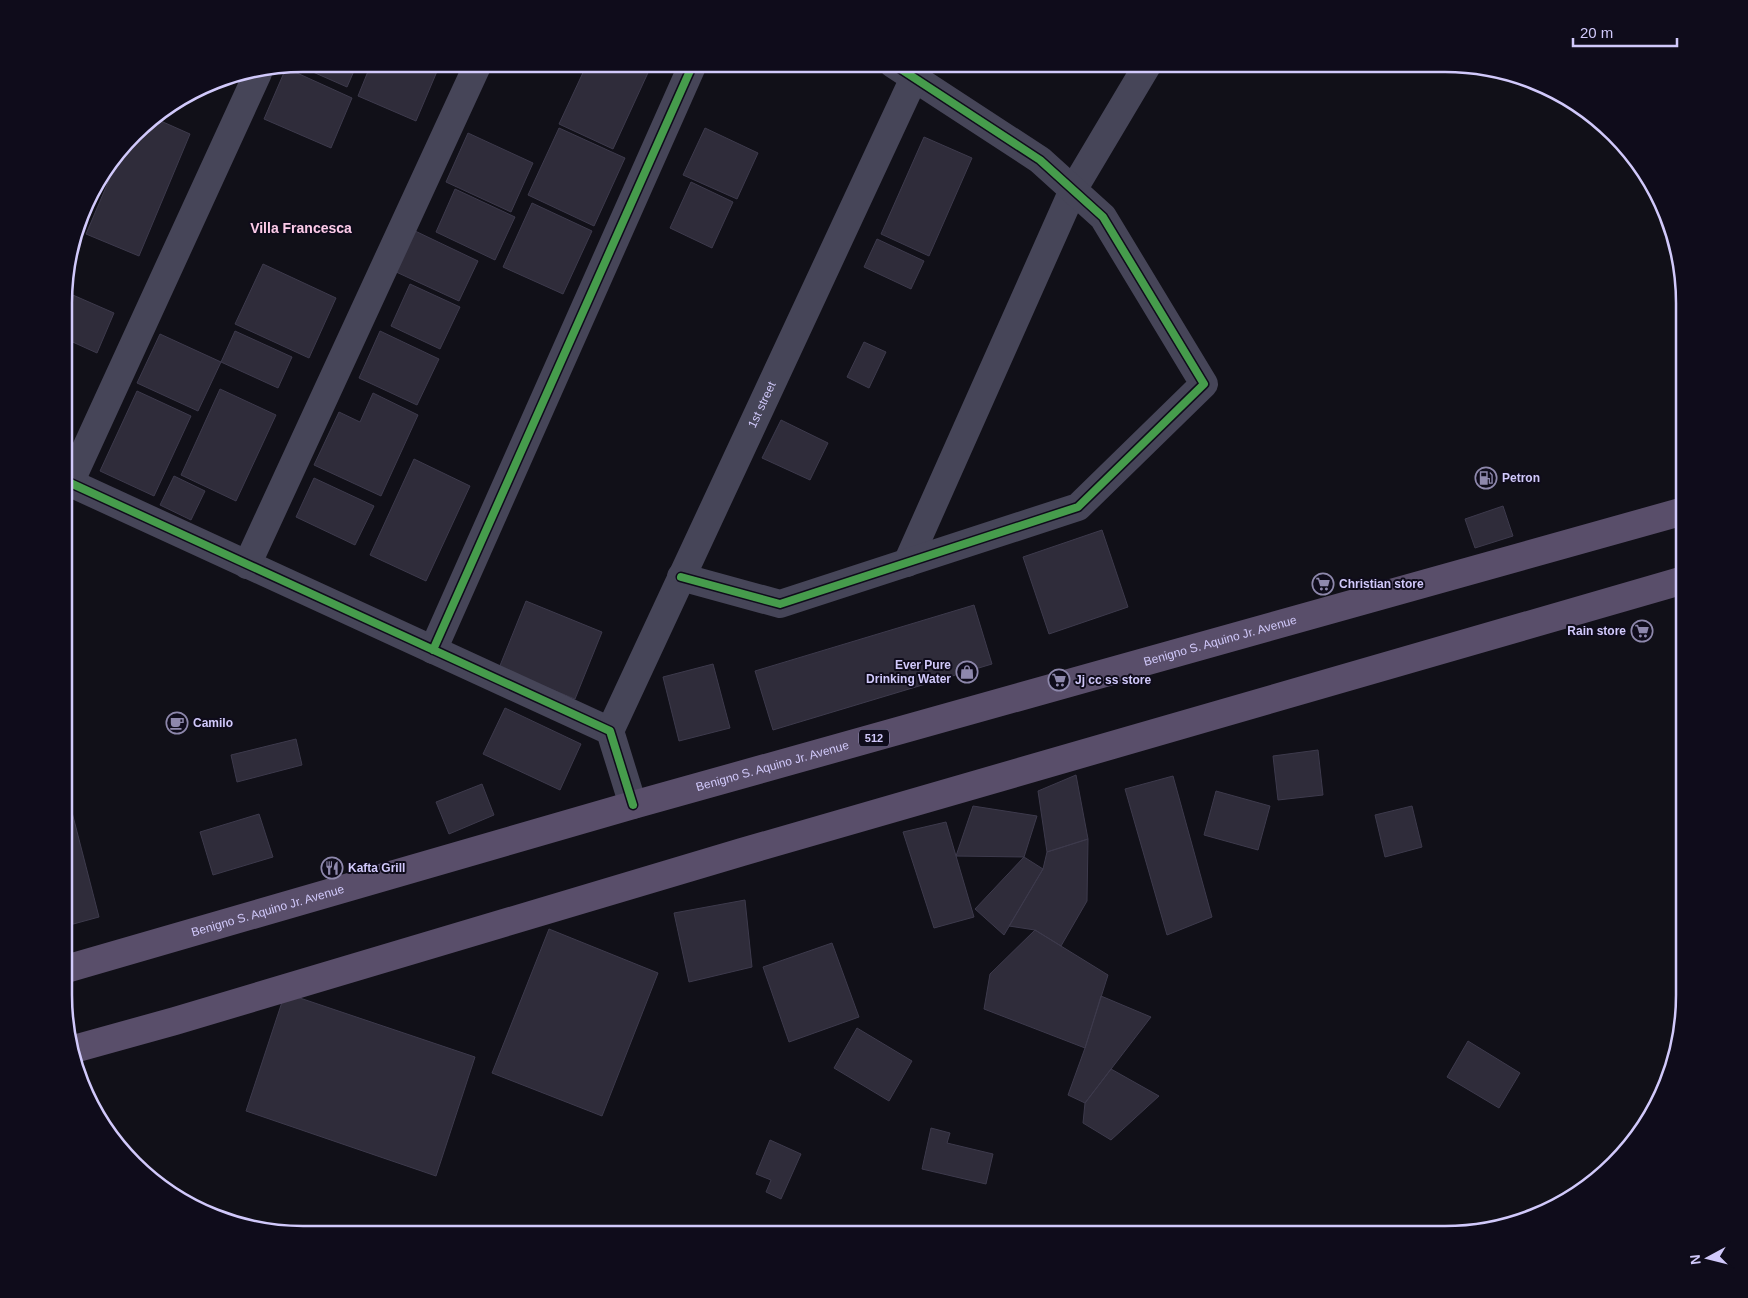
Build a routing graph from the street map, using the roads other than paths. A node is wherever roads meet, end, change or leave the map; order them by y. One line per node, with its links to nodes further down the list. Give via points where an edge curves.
1 (474, 72): 12 (street)
2 (689, 72): 15 (street)
3 (903, 72): 13 (street, 1st street)
4 (905, 72): 7 (street, via 1040,160)
5 (1143, 72): 7 (street)
6 (256, 77): 8 (street)
7 (1073, 190): 11 (street); 11 (street, via 1103,216 1204,384 1078,507)
8 (72, 473)
9 (72, 484): 12 (street)
10 (1676, 513): 17 (main road, Benigno S. Aquino Jr. Avenue / 512)
11 (907, 563): 13 (street, via 780,604)
12 (247, 565): 15 (street)
13 (681, 577): 16 (street, 1st street)
14 (1676, 582): 19 (main road)
15 (433, 650): 16 (street)
16 (610, 731): 17 (street)
17 (633, 805): 18 (main road, Benigno S. Aquino Jr. Avenue / 512)
18 (72, 967)
19 (79, 1048)

